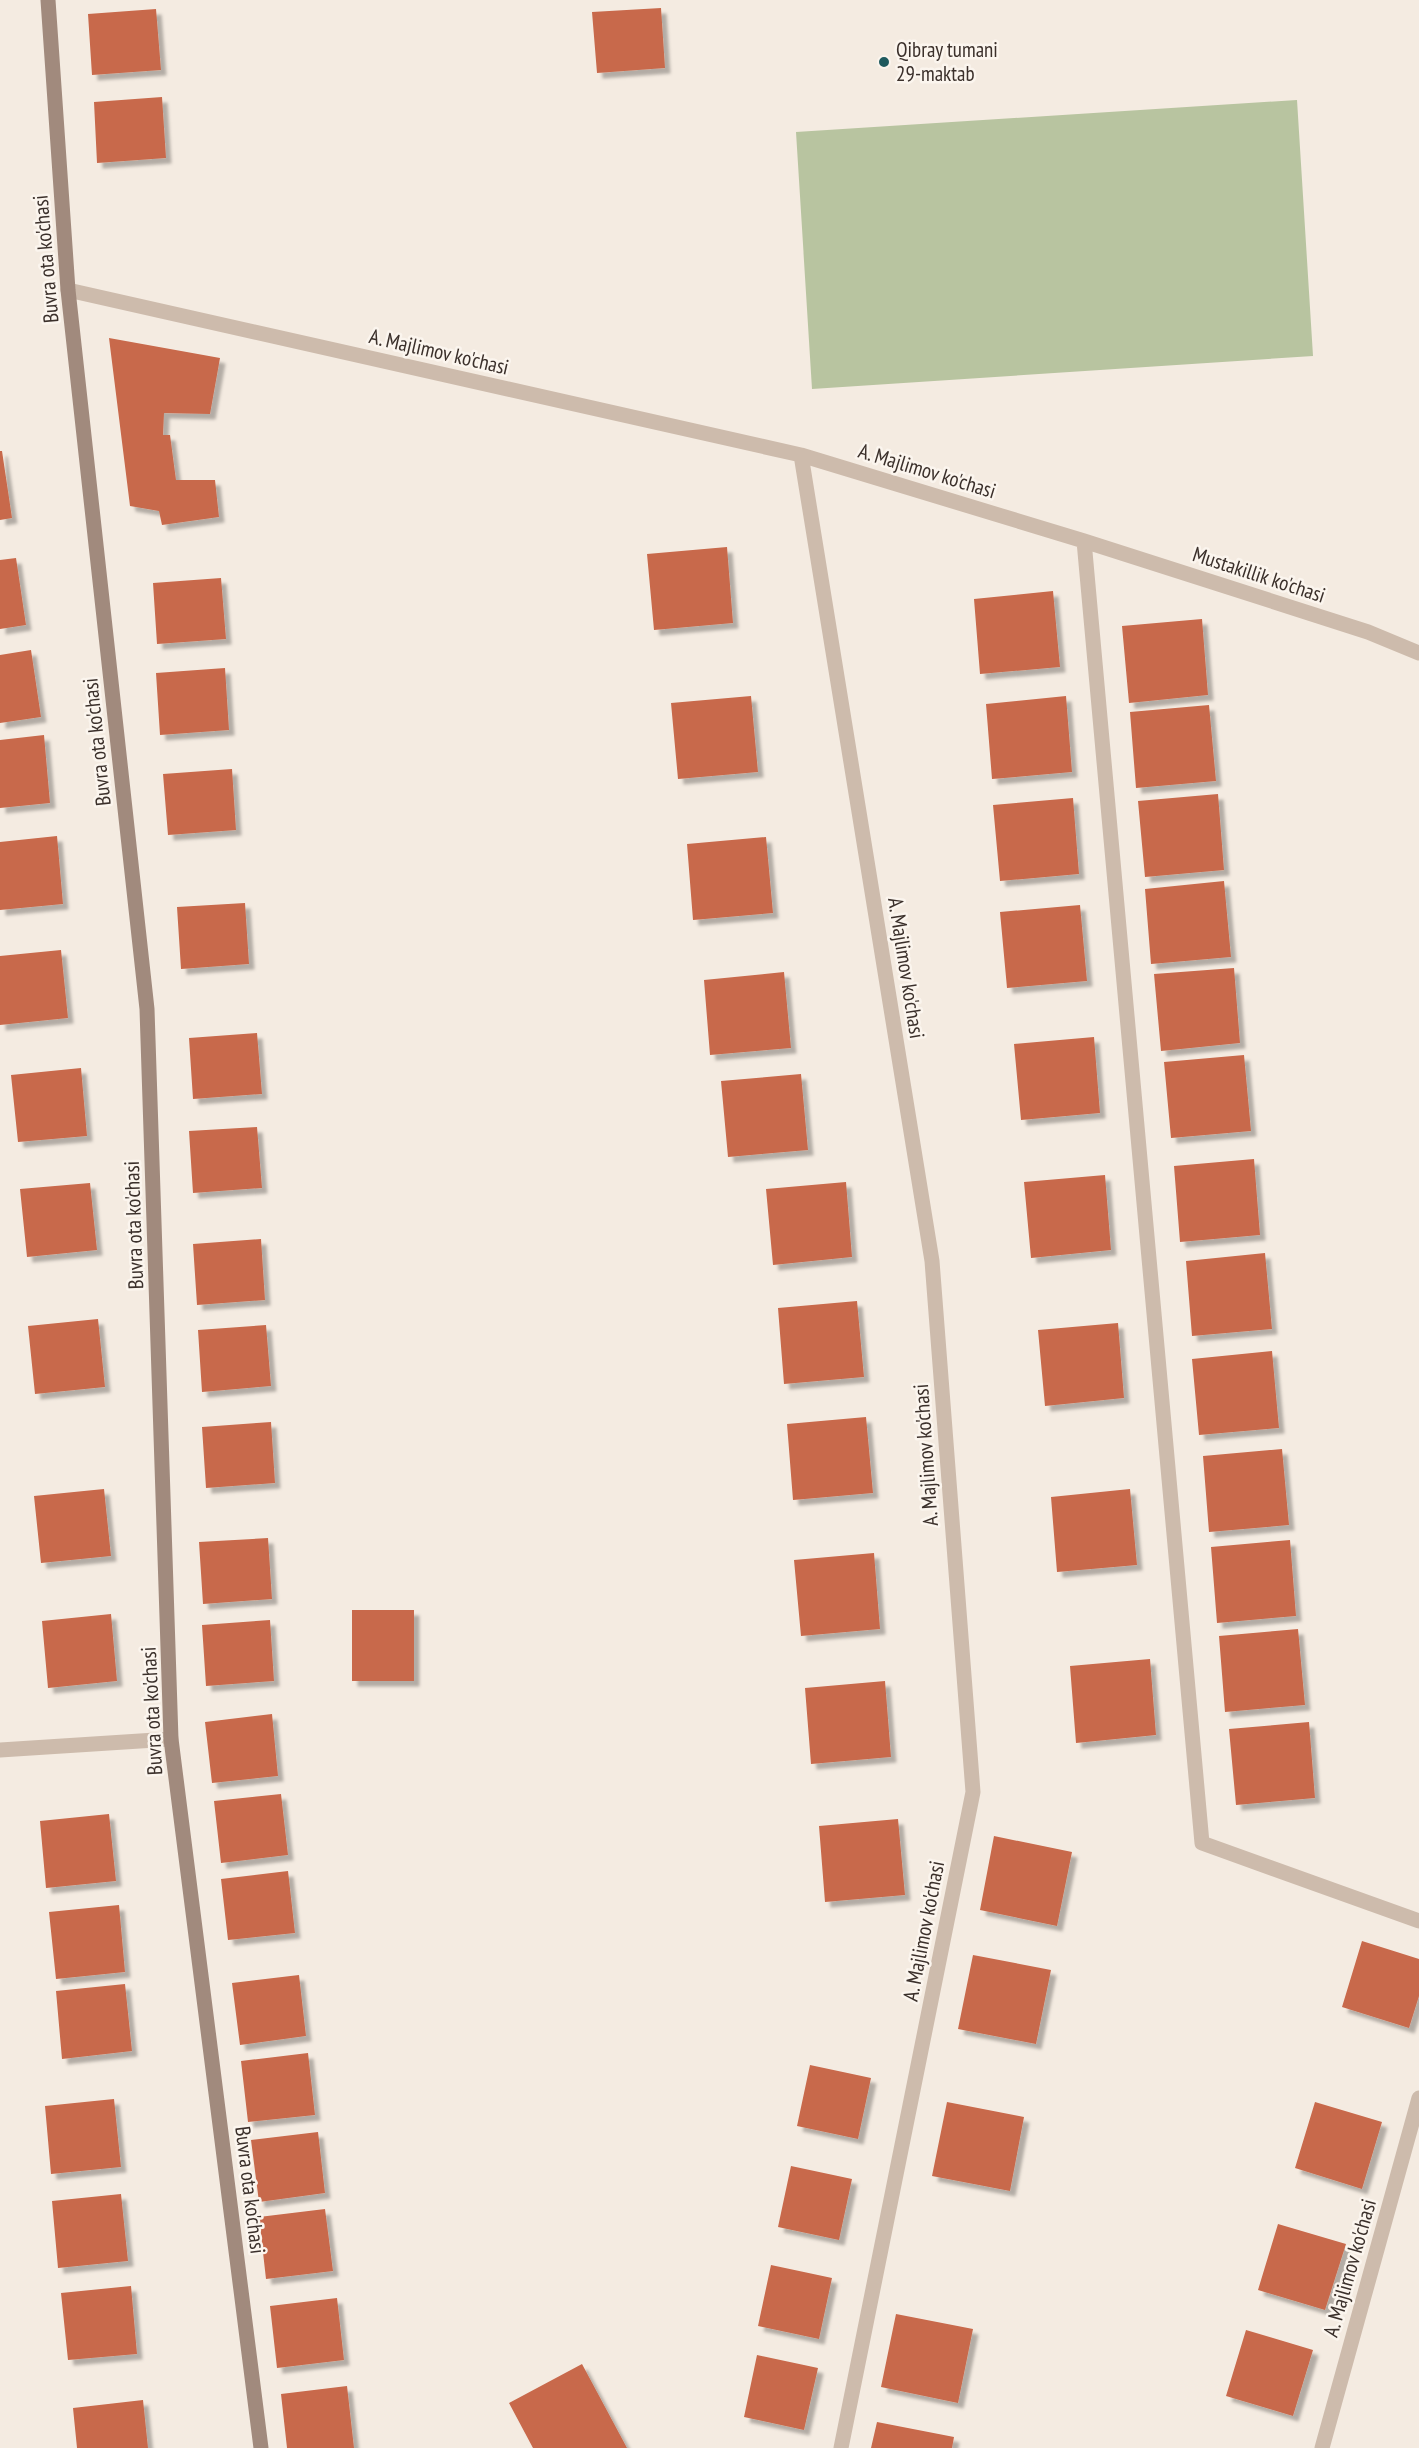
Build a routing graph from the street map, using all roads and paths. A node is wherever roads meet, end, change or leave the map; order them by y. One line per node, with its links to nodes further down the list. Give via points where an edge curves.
1 (48, 0): 2 (main road, Buvra ota ko'chasi)
2 (68, 290): 3 (street, A. Majlimov ko'chasi); 6 (main road, Buvra ota ko'chasi, via 147,1009)
3 (801, 455): 4 (street, A. Majlimov ko'chasi); 11 (street, A. Majlimov ko'chasi, via 932,1261 973,1792)
4 (1084, 541): 5 (street, Mustakillik ko'chasi, via 1368,632); 8 (street, via 1202,1843)
5 (1419, 653)
6 (171, 1739): 7 (street); 10 (main road, Buvra ota ko'chasi)
7 (0, 1750)
8 (1419, 1921)
9 (1419, 2098): 12 (street, A. Majlimov ko'chasi)
10 (261, 2448)
11 (841, 2448)
12 (1322, 2448)

